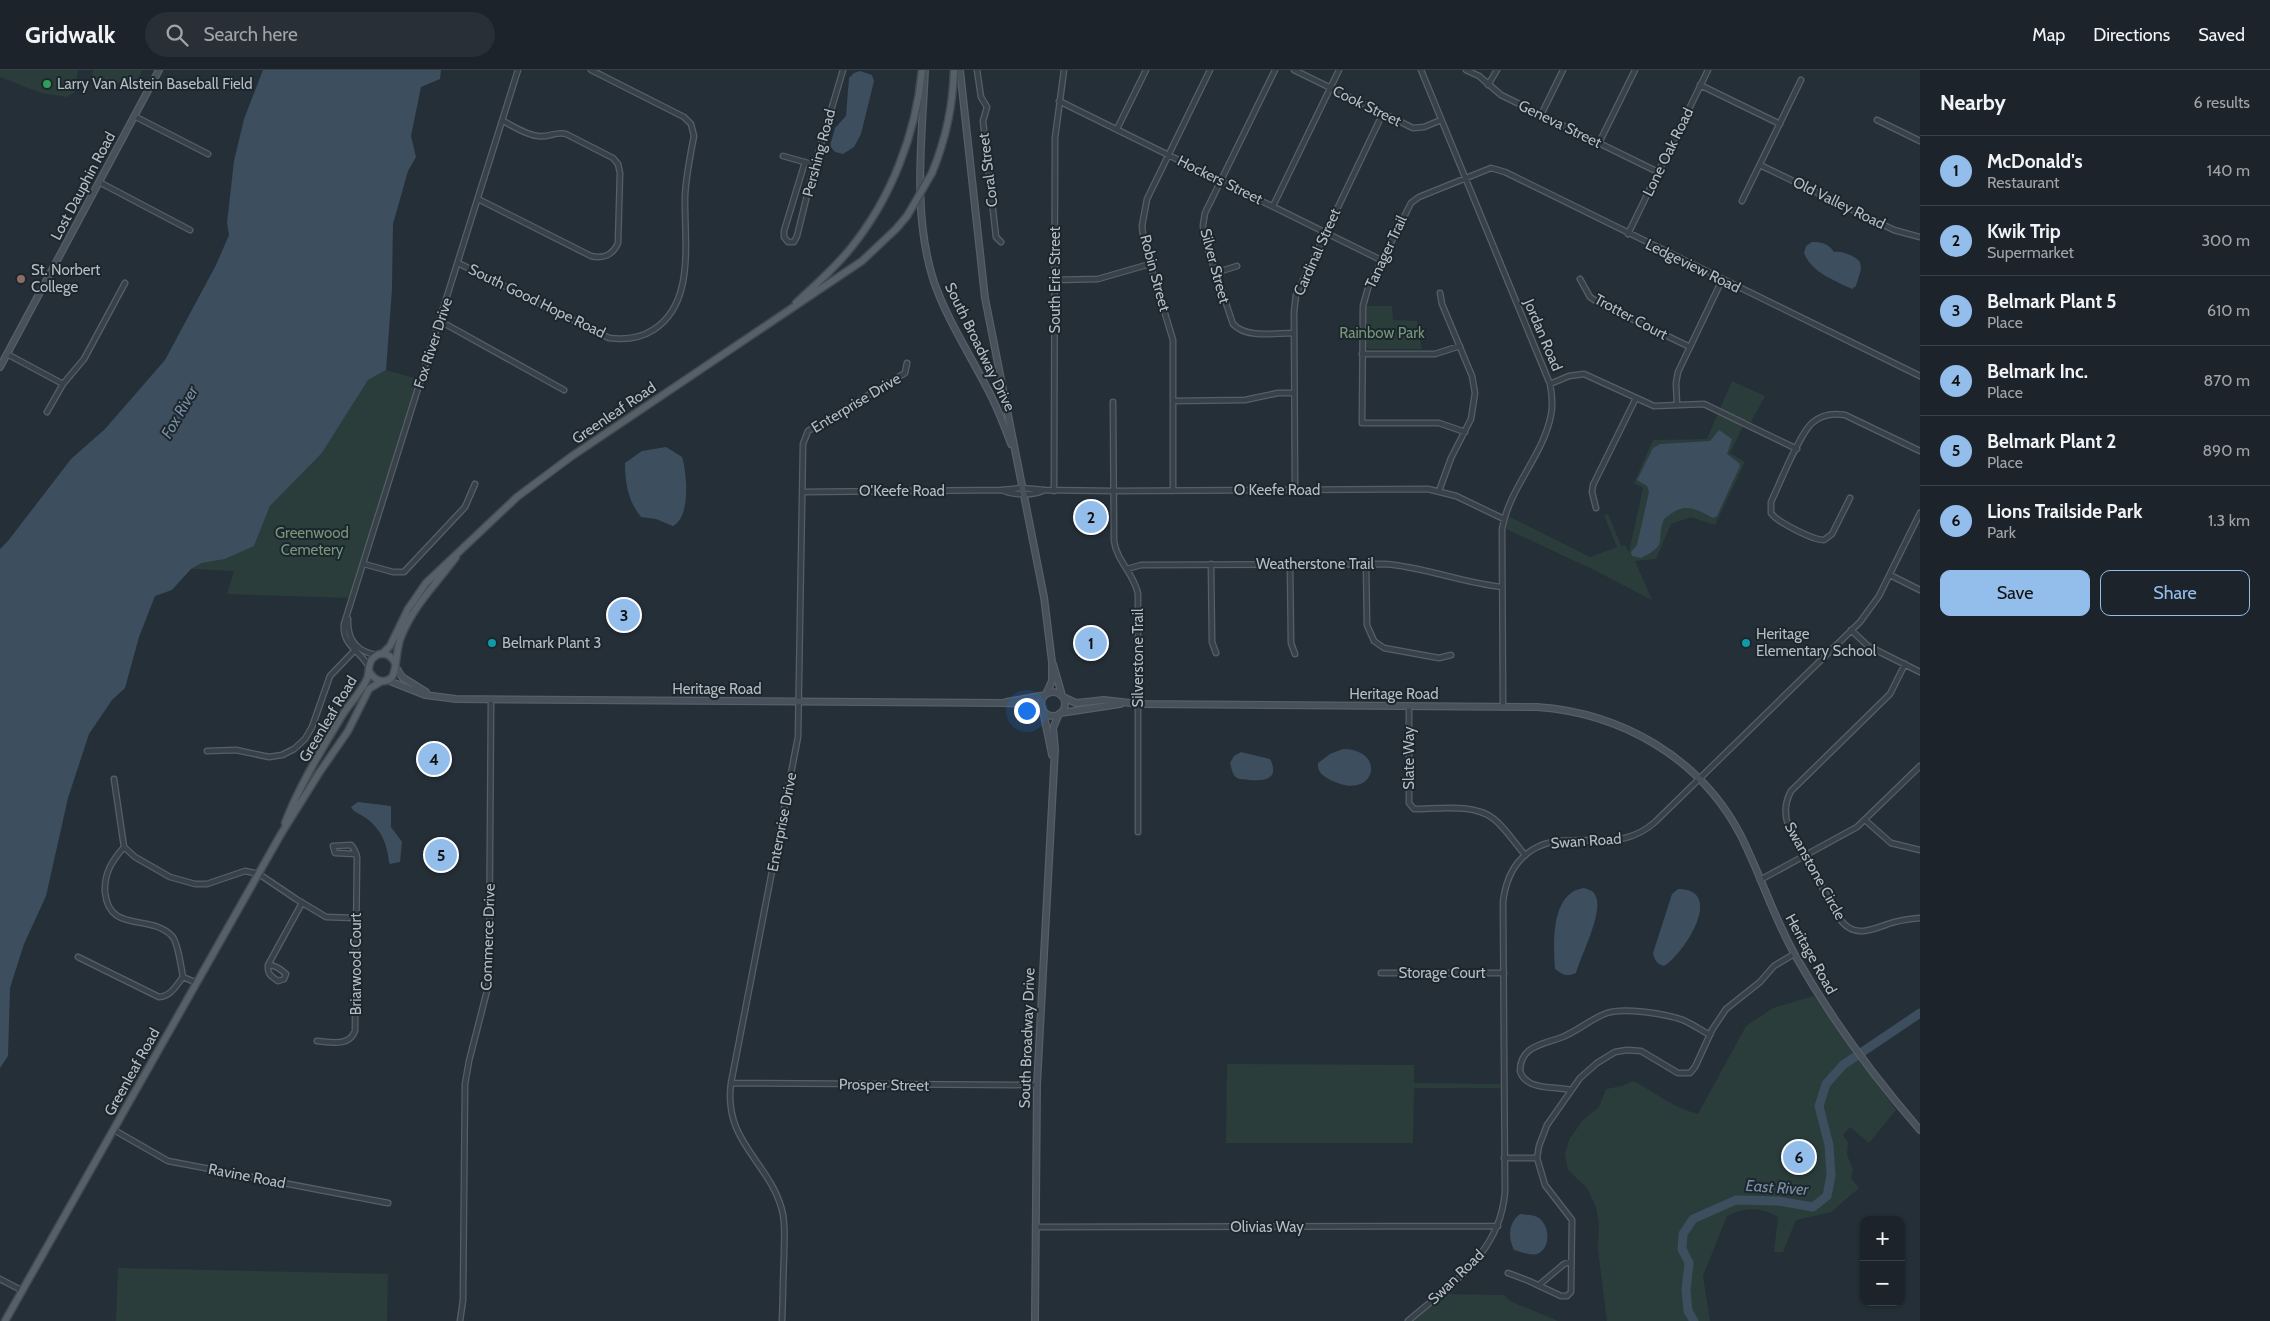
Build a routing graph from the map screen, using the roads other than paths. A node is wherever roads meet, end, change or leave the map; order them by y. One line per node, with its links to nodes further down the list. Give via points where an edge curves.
1 (159, 70): 28 (main road, Lost Dauphin Road)
2 (518, 70): 31 (street, Fox River Drive)
3 (591, 70): 55 (street, South Good Hope Road, via 688,120 692,128 694,136 687,170 683,288 677,304 656,329 642,336 626,339 602,335)
4 (843, 70): 40 (street, Pershing Road)
5 (923, 70): 64 (main road, via 913,122 883,199 851,248); 86 (main road, South Broadway Drive, via 922,221 930,269 947,312 998,410)
6 (954, 70): 64 (main road, bridge, via 948,129 932,173 907,216 862,261)
7 (960, 70): 86 (main road, South Broadway Drive, via 985,298)
8 (977, 70): 53 (street, Coral Street, via 981,98 987,107 983,121 996,237)
9 (1064, 70): 25 (street, South Erie Street)
10 (1146, 70): 33 (street)
11 (1210, 70): 37 (street, Robin Street)
12 (1275, 70): 44 (street, Silver Street)
13 (1294, 70): 24 (street, Cook Street)
14 (1340, 70): 24 (street)
15 (1421, 70): 29 (street, Jordan Road)
16 (1466, 70): 22 (street, Geneva Street)
17 (1497, 70): 22 (street)
18 (1563, 70): 27 (street)
19 (1635, 70): 35 (street)
20 (1708, 70): 23 (street, Lone Oak Road)
21 (1801, 80): 32 (street)
22 (1488, 85): 27 (street, Geneva Street)
23 (1700, 85): 32 (street); 42 (street, Lone Oak Road)
24 (1331, 88): 26 (street, Cook Street); 48 (street)
25 (1058, 100): 33 (street, Hockers Street); 60 (street, South Erie Street)
26 (1383, 113): 29 (street, Cook Street, via 1417,129); 50 (street, Cardinal Street)
27 (1541, 115): 35 (street, Geneva Street)
28 (134, 116): 36 (street); 45 (main road, Lost Dauphin Road)
29 (1441, 120): 43 (street, Jordan Road)
30 (1877, 120): 34 (street)
31 (503, 121): 46 (street, Fox River Drive); 46 (street, via 535,136 558,132 566,134 613,158 620,173 619,240 615,250 607,256 596,257)
32 (1780, 124): 41 (street)
33 (1117, 129): 37 (street, Hockers Street)
34 (1920, 141)
35 (1599, 143): 42 (street, Geneva Street)
36 (208, 154)
37 (1169, 155): 44 (street, Hockers Street); 56 (street, Robin Street, via 1147,200 1143,217 1142,235)
38 (783, 156): 39 (street)
39 (805, 162): 40 (street); 40 (street, Pershing Road, via 783,235 791,242 797,236)
40 (815, 165)
41 (1760, 165): 47 (street); 52 (street, Old Valley Road, via 1894,230)
42 (1658, 172): 51 (street, Lone Oak Road)
43 (1465, 178): 51 (street, Ledgeview Road, via 1491,168 1497,169); 54 (street, Tanager Trail, via 1411,203); 75 (street, Jordan Road)
44 (1221, 181): 48 (street, Hockers Street); 58 (street, Silver Street, via 1205,213 1203,225)
45 (99, 182): 49 (street); 69 (main road, Lost Dauphin Road)
46 (478, 199): 55 (street, Fox River Drive)
47 (1742, 201)
48 (1273, 206): 50 (street, Hockers Street)
49 (190, 230)
50 (1325, 232): 54 (street, Hockers Street); 66 (street, Cardinal Street, via 1296,295)
51 (1628, 234): 61 (street, Ledgeview Road)
52 (1920, 237)
53 (1001, 242)
54 (1382, 260): 70 (street, Tanager Trail, via 1365,298)
55 (458, 263): 65 (street, Fox River Drive)
56 (1150, 264): 60 (street, via 1098,279); 79 (street, Robin Street, via 1173,340)
57 (1238, 266): 58 (street)
58 (1215, 273): 66 (street, Silver Street, via 1230,319 1237,328 1248,333)
59 (1580, 279): 68 (street, Trotter Court, via 1590,297 1599,303)
60 (1055, 280): 90 (street, South Erie Street)
61 (1722, 280): 68 (street); 73 (street, Ledgeview Road)
62 (125, 284): 74 (street, via 84,359)
63 (1440, 293): 67 (street)
64 (788, 311): 100 (main road, Greenleaf Road, via 545,475)
65 (440, 321): 76 (street); 101 (street, Fox River Drive)
66 (1294, 333): 77 (street, Cardinal Street)
67 (1460, 346): 70 (street, via 1435,354); 83 (street, via 1475,393 1473,412)
68 (1690, 347): 81 (street, via 1676,376)
69 (7, 354): 72 (main road, Lost Dauphin Road); 74 (street)
70 (1362, 354): 83 (street, Tanager Trail, via 1362,423 1440,423)
71 (907, 363): 95 (street, Enterprise Drive, via 905,374 808,430 803,444)
72 (0, 367)
73 (1920, 376)
74 (63, 384): 82 (street)
75 (1550, 384): 78 (street, via 1584,374); 99 (street, Jordan Road, via 1553,403 1547,428)
76 (564, 390)
77 (1294, 393): 79 (street, via 1245,400); 91 (street, Cardinal Street)
78 (1636, 398): 81 (street, via 1654,406); 97 (street, via 1593,485)
79 (1173, 401): 93 (street, Robin Street)
80 (1113, 402): 92 (street, Silverstone Trail)
81 (1677, 405): 84 (street, via 1710,406)
82 (47, 412)
83 (1465, 432): 94 (street)
84 (1797, 449): 85 (street, via 1812,423 1833,414 1851,417); 96 (street, via 1770,504 1773,517 1815,539 1824,540 1833,532)
85 (1920, 451)
86 (1016, 455): 88 (main road, South Broadway Drive)
87 (476, 484): 101 (street, via 465,507 404,572)
88 (1023, 490): 89 (street, O'Keefe Road); 95 (street, O'Keefe Road); 116 (main road, South Broadway Drive, via 1043,588)
89 (1044, 490): 90 (street, O Keefe Road)
90 (1054, 490): 92 (street, O Keefe Road)
91 (1295, 490): 93 (street, O Keefe Road); 94 (street, O Keefe Road)
92 (1114, 491): 93 (street, O Keefe Road); 105 (street, Silverstone Trail, via 1115,549)
93 (1174, 491)
94 (1439, 491): 99 (street, O Keefe Road)
95 (802, 492): 126 (street, Enterprise Drive)
96 (1850, 498)
97 (1596, 508)
98 (1920, 513): 106 (street, Swan Road)
99 (1504, 519): 107 (street, Jordan Road)
100 (463, 547): 113 (main road, Greenleaf Road, via 426,583 408,609 390,646); 118 (main road, Greenleaf Road, via 412,615 398,644)
101 (364, 564): 109 (street, Fox River Drive)
102 (1211, 564): 103 (street, Weatherstone Trail); 105 (street, Weatherstone Trail, via 1141,564); 112 (street, via 1212,642)
103 (1290, 564): 104 (street, Weatherstone Trail); 114 (street, via 1291,643)
104 (1366, 564): 107 (street, Weatherstone Trail, via 1414,567); 115 (street, via 1367,625 1374,641 1384,648 1438,658)
105 (1127, 570): 129 (street, Silverstone Trail, via 1138,594)
106 (1890, 575): 108 (street); 110 (street, Swan Road, via 1869,610)
107 (1502, 587): 131 (street, Jordan Road)
108 (1920, 590)
109 (347, 615): 111 (street, Fox River Drive, via 344,633); 113 (street, Fox River Drive, via 352,641 361,650)
110 (1851, 630): 117 (street, via 1865,644); 137 (street, Swan Road)
111 (354, 651): 119 (street, Fox River Drive, via 366,660); 134 (street, via 330,676 312,727 300,745 277,756 261,757 228,749)
112 (1216, 653)
113 (380, 654): 118 (main road, via 390,656); 119 (main road, via 371,660)
114 (1294, 654)
115 (1451, 655)
116 (1052, 662): 122 (main road, South Broadway Drive, via 1052,681); 124 (main road, South Broadway Drive)
117 (1905, 664): 120 (street); 146 (street, Swanstone Circle, via 1890,694 1788,796 1786,819)
118 (396, 665): 121 (main road, via 394,675); 123 (main road, Heritage Road, via 408,682)
119 (369, 669): 121 (main road, via 373,677); 141 (main road, Greenleaf Road, via 366,681 299,792)
120 (1920, 672)
121 (384, 680): 123 (main road, Heritage Road); 141 (main road, Greenleaf Road, via 369,689 348,731)
122 (1046, 694): 124 (main road, via 1055,692); 127 (main road, Heritage Road); 132 (main road, via 1041,701)
123 (432, 695): 125 (main road, Heritage Road)
124 (1062, 696): 128 (main road, Heritage Road, via 1076,703 1104,700); 133 (main road, via 1065,705)
125 (492, 700): 126 (main road, Heritage Road); 177 (street, Commerce Drive, via 489,979 465,1084 463,1300)
126 (800, 702): 127 (main road, Heritage Road); 161 (street, Enterprise Drive, via 796,752)
127 (1002, 703): 132 (main road, Heritage Road, via 1032,704)
128 (1122, 704): 129 (main road, Heritage Road); 133 (main road, Heritage Road)
129 (1139, 704): 130 (main road, Heritage Road); 140 (street, Silverstone Trail)
130 (1409, 706): 131 (main road, Heritage Road); 145 (street, Slate Way, via 1409,803 1414,809 1483,812 1497,822)
131 (1503, 707): 137 (main road, Heritage Road, via 1554,708 1622,726 1658,745)
132 (1043, 710): 133 (main road, via 1050,716); 135 (main road, South Broadway Drive)
133 (1060, 714): 135 (main road, South Broadway Drive, via 1053,728)
134 (207, 751)
135 (1053, 757): 162 (main road, South Broadway Drive)
136 (1920, 766): 139 (street)
137 (1699, 779): 145 (street, Swan Road, via 1655,822 1635,835 1613,840 1552,841); 148 (main road, Heritage Road, via 1731,819)
138 (114, 780): 142 (street)
139 (1865, 820): 143 (street, via 1891,843); 146 (street)
140 (1138, 832)
141 (280, 834): 147 (main road, Greenleaf Road)
142 (124, 847): 147 (street, via 134,857 170,877 195,884 207,884 245,871); 157 (street, via 112,860 107,872 107,906 112,914 163,928 174,938)
143 (1920, 850)
144 (356, 854): 144 (street, via 349,844 333,846 335,854); 150 (street, Briarwood Court)
145 (1525, 855): 156 (street, Swan Road, via 1514,868 1504,890)
146 (1805, 856): 148 (street); 151 (street, Swanstone Circle, via 1840,920 1851,929 1867,932 1897,921)
147 (259, 874): 149 (street); 158 (main road, Greenleaf Road)
148 (1760, 880): 152 (main road, Heritage Road)
149 (302, 904): 150 (street, via 329,918); 154 (street)
150 (356, 918): 160 (street, Briarwood Court, via 355,1034 344,1042)
151 (1920, 918)
152 (1794, 954): 159 (street, via 1774,966 1760,982 1726,1008); 165 (main road, Heritage Road, via 1868,1064)
153 (78, 957): 157 (street, via 159,997 174,990)
154 (268, 965)
155 (1381, 973): 156 (street, Storage Court)
156 (1504, 973): 166 (street, Swan Road)
157 (183, 976): 158 (street)
158 (197, 983): 164 (main road, Greenleaf Road)
159 (1710, 1034): 163 (street, via 1695,1067 1688,1074 1678,1073 1643,1052 1620,1050 1592,1068); 163 (street, via 1679,1019 1614,1012 1563,1036 1539,1043 1523,1057 1519,1068 1525,1080 1546,1088)
160 (317, 1041)
161 (731, 1083): 162 (street, Prosper Street); 178 (street, Enterprise Drive, via 731,1111 736,1131 773,1189 783,1216)
162 (1037, 1085): 170 (main road, South Broadway Drive)
163 (1572, 1090): 167 (street, via 1547,1125)
164 (114, 1130): 168 (street, Ravine Road, via 168,1161); 175 (main road, Greenleaf Road)
165 (1920, 1130)
166 (1504, 1158): 167 (street); 169 (street, Swan Road, via 1504,1201)
167 (1537, 1158): 171 (street, via 1544,1184 1572,1220)
168 (388, 1203)
169 (1498, 1226): 170 (street, Olivias Way); 180 (street, Swan Road, via 1475,1262)
170 (1036, 1227): 179 (main road, South Broadway Drive)
171 (1570, 1262): 174 (street); 174 (street, via 1571,1288 1568,1295 1561,1296)
172 (1508, 1273): 174 (street)
173 (0, 1279): 175 (street)
174 (1539, 1285)
175 (22, 1291): 176 (main road, Greenleaf Road)
176 (5, 1321)
177 (460, 1321)
178 (782, 1321)
179 (1035, 1321)
180 (1408, 1321)

